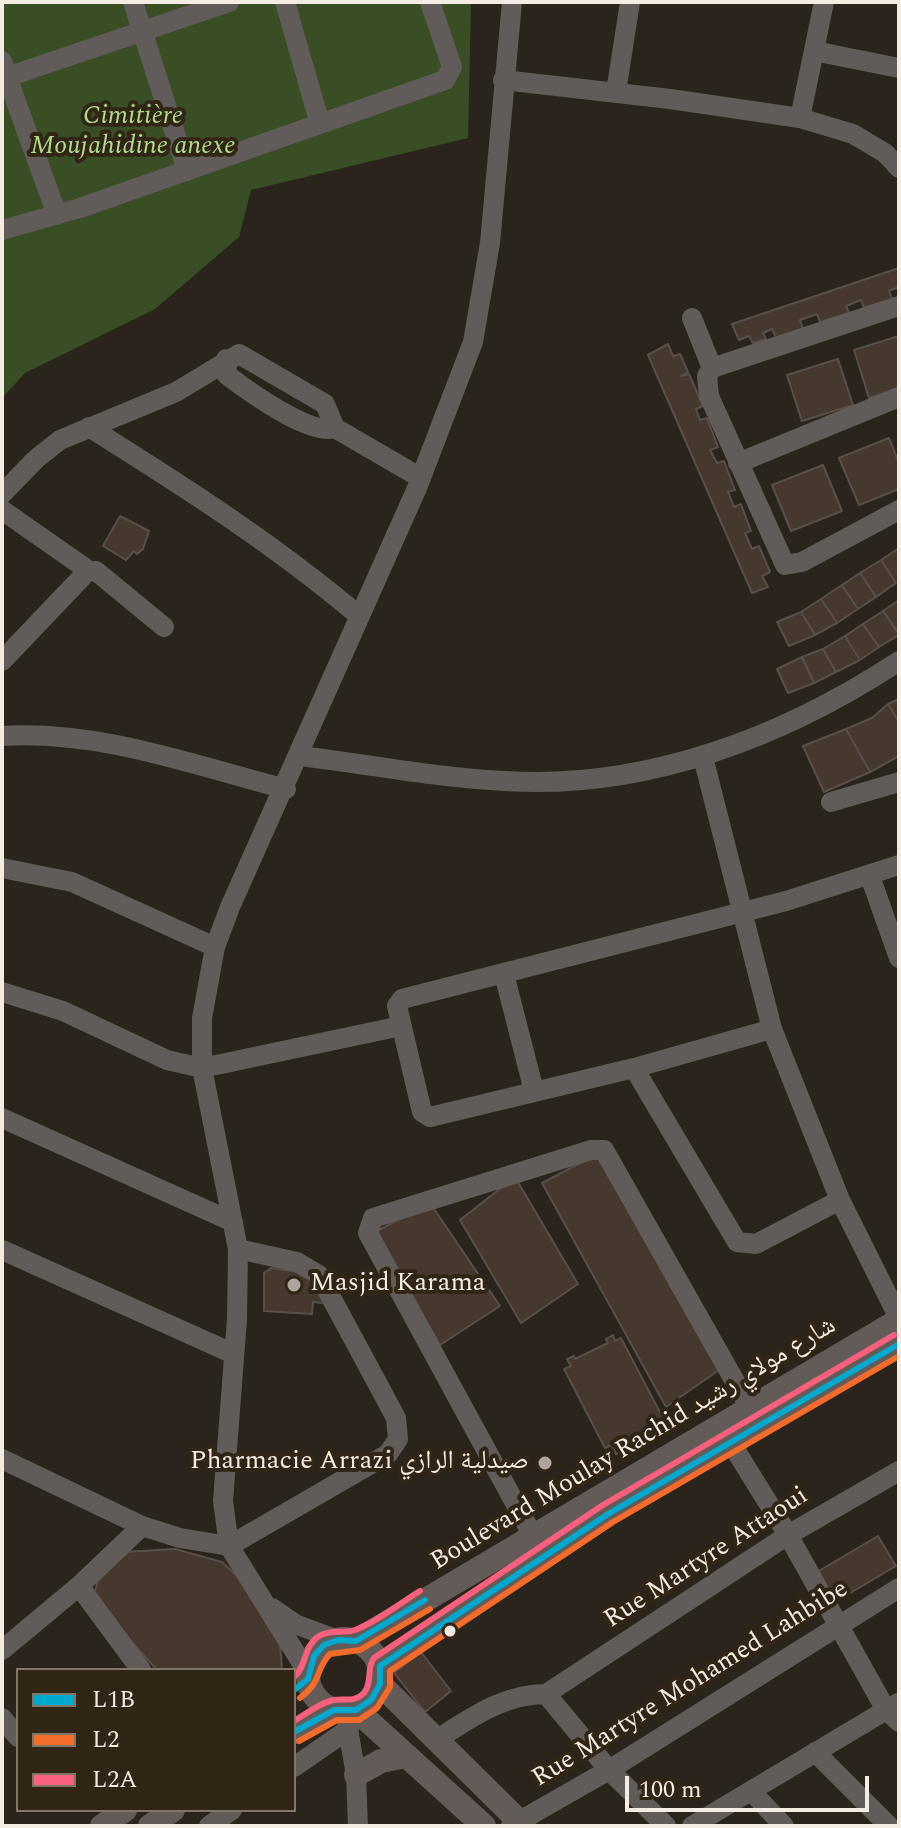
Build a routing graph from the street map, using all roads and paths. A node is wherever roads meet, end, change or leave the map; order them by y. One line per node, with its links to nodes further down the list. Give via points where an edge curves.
1 (133, 2): 8 (street)
2 (229, 2): 8 (street)
3 (285, 2): 15 (street)
4 (430, 2): 15 (street, via 452,67 445,80)
5 (512, 2): 12 (street)
6 (630, 2): 13 (street)
7 (824, 2): 9 (street)
8 (140, 32): 11 (street); 17 (street)
9 (814, 51): 10 (street); 14 (street)
10 (899, 68)
11 (4, 72): 18 (street)
12 (503, 80): 13 (street); 28 (street, via 479,318)
13 (616, 92): 14 (street)
14 (800, 118): 16 (street, via 853,134)
15 (320, 124): 17 (street)
16 (899, 168)
17 (187, 171): 18 (street)
18 (57, 215): 19 (street)
19 (2, 230)
20 (899, 306): 23 (street)
21 (692, 318): 23 (street)
22 (226, 359): 25 (street, via 176,392); 26 (street, via 227,375 252,393 314,428); 26 (street, via 247,357 325,404)
23 (712, 368): 27 (street, via 707,376 709,396)
24 (899, 397): 27 (street)
25 (89, 427): 29 (street, via 60,440); 33 (street, via 222,510)
26 (335, 428): 28 (street)
27 (738, 463): 31 (street, via 785,565 802,562)
28 (421, 478): 33 (street)
29 (2, 494)
30 (2, 510): 32 (street, via 78,560)
31 (899, 510)
32 (85, 572): 34 (street, via 96,571); 35 (street)
33 (358, 615): 38 (street)
34 (164, 627)
35 (2, 661)
36 (899, 661): 39 (street, via 812,711)
37 (2, 736): 41 (street, via 46,733 92,739)
38 (300, 756): 39 (street, via 506,782 613,778); 41 (street)
39 (703, 757): 46 (street)
40 (899, 782): 42 (street)
41 (286, 789): 47 (street)
42 (831, 802)
43 (899, 865): 45 (street)
44 (2, 868): 47 (street, via 72,882)
45 (870, 876): 46 (street); 48 (street)
46 (743, 913): 49 (street); 52 (street)
47 (215, 947): 53 (street, via 205,987)
48 (899, 958)
49 (504, 974): 51 (street, via 402,999 397,1006); 55 (street)
50 (2, 992): 53 (street, via 63,1011 167,1060)
51 (401, 1026): 53 (street); 55 (street, via 426,1116)
52 (772, 1029): 54 (street); 57 (street)
53 (202, 1068): 58 (street)
54 (634, 1068): 55 (street); 57 (street, via 737,1242 756,1244)
55 (534, 1091)
56 (2, 1118): 58 (street)
57 (840, 1200): 61 (street)
58 (233, 1222): 59 (street)
59 (238, 1249): 63 (street); 71 (street, via 297,1262 319,1275 389,1404 399,1433 388,1454)
60 (2, 1250): 63 (street)
61 (899, 1319): 64 (main road, Boulevard Moulay Rachid شارع مولاي رشيد)
62 (899, 1344): 65 (main road, Boulevard Moulay Rachid شارع مولاي رشيد)
63 (234, 1354): 71 (street, via 223,1501)
64 (750, 1408): 70 (main road, Boulevard Moulay Rachid شارع مولاي رشيد); 70 (street, via 604,1150 373,1218 368,1233)
65 (731, 1443): 69 (street); 79 (main road, Boulevard Moulay Rachid شارع مولاي رشيد, via 608,1514)
66 (2, 1459): 68 (street)
67 (899, 1471): 69 (street, Rue Martyre Attaoui)
68 (142, 1526): 71 (street); 72 (street)
69 (788, 1535): 75 (street); 81 (street, Rue Martyre Attaoui)
70 (533, 1536): 76 (main road, Boulevard Moulay Rachid شارع مولاي رشيد)
71 (229, 1546): 74 (street)
72 (79, 1586): 77 (street); 78 (street)
73 (899, 1588): 75 (street, Rue Martyre Mohamed Lahbibe)
74 (266, 1603): 76 (street, via 295,1624); 80 (street)
75 (837, 1625): 82 (street); 91 (street, Rue Martyre Mohamed Lahbibe)
76 (347, 1640): 79 (main road, via 371,1651); 80 (main road, via 324,1645)
77 (2, 1650)
78 (140, 1668)
79 (380, 1675): 83 (main road, via 371,1700); 87 (main road)
80 (303, 1681): 83 (main road, via 322,1704)
81 (546, 1694): 87 (street, via 500,1701); 91 (street)
82 (895, 1712): 88 (street)
83 (346, 1715): 85 (main road); 89 (main road); 90 (street); 92 (street)
84 (2, 1718): 86 (street)
85 (296, 1731)
86 (16, 1735)
87 (436, 1740): 98 (main road)
88 (815, 1752): 93 (street); 106 (street)
89 (405, 1756): 92 (main road, via 381,1761); 97 (main road)
90 (296, 1765)
91 (609, 1770): 98 (street, Rue Martyre Mohamed Lahbibe); 103 (street)
92 (356, 1775): 102 (street)
93 (751, 1791): 104 (street); 105 (street)
94 (122, 1812): 99 (main road)
95 (170, 1812): 100 (main road)
96 (229, 1812): 101 (street)
97 (476, 1823)
98 (518, 1824)
99 (102, 1826)
100 (150, 1826)
101 (209, 1826)
102 (358, 1826)
103 (666, 1826)
104 (692, 1826)
105 (784, 1826)
106 (889, 1826)

